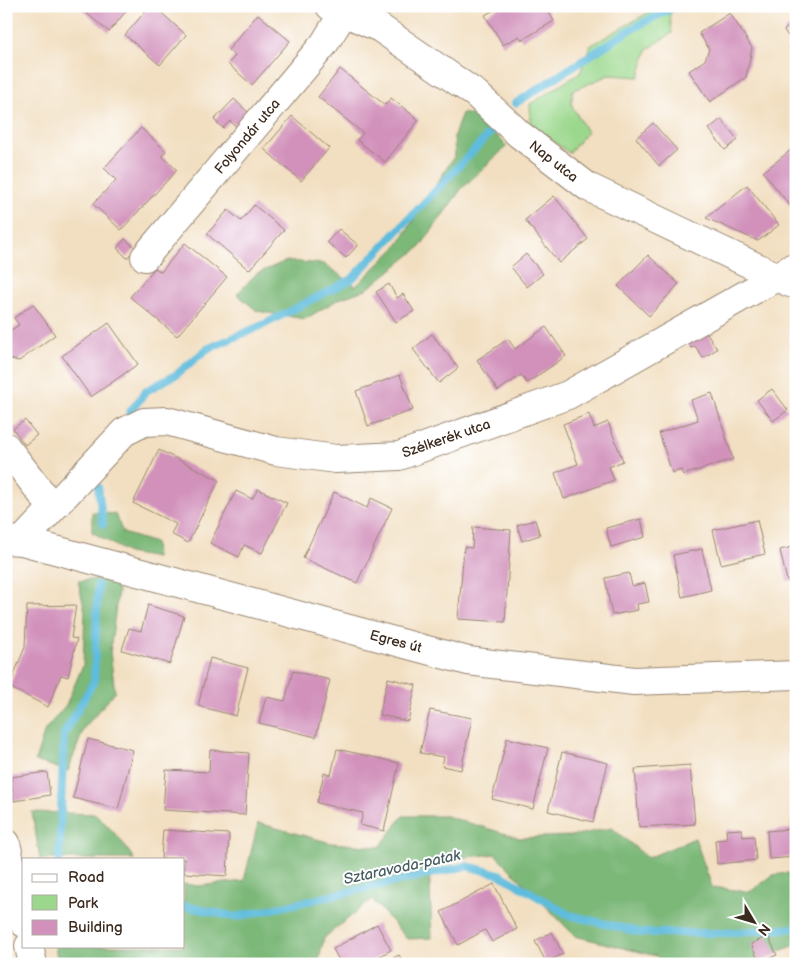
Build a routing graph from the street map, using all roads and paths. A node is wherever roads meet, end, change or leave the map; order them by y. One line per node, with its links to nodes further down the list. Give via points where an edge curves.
1 (337, 9): 2 (street, Folyondár utca, via 324,44); 3 (street, Nap utca, via 380,28 476,94 519,134 588,187)
2 (145, 258)
3 (790, 276): 5 (street, Szélkerék utca, via 568,395 399,456 336,458 276,451 167,421 144,422 124,432)
4 (6, 447): 5 (street)
5 (52, 506): 6 (street, Szélkerék utca)
6 (14, 540): 7 (street, Egres út, via 468,661 634,681)
7 (796, 674)
8 (9, 854): 9 (street)
9 (22, 916)
10 (29, 948): 11 (street)
11 (33, 964)

